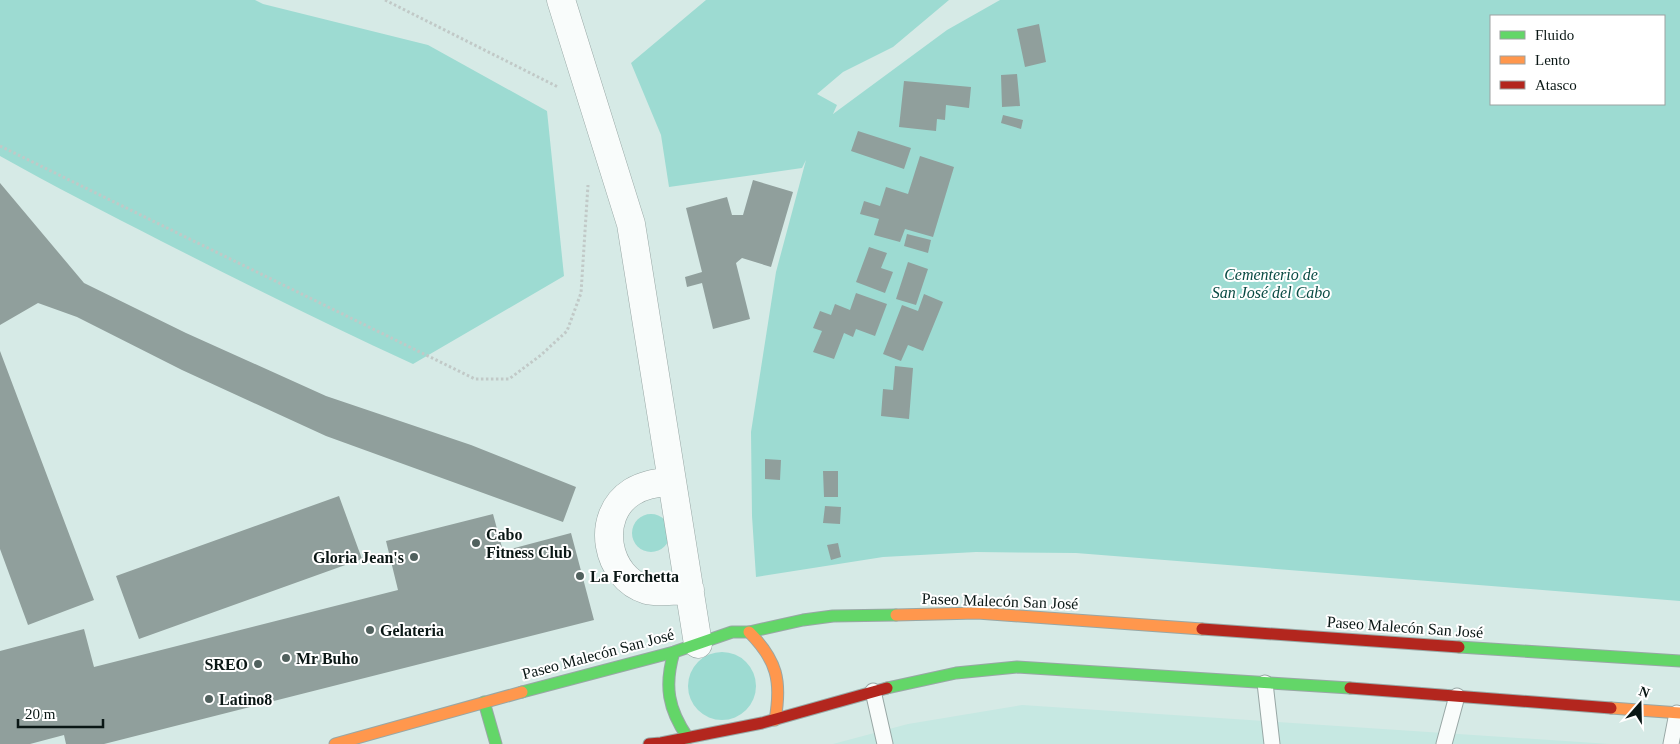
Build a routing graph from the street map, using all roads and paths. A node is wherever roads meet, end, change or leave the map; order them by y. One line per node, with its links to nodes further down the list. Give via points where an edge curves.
1 (385, 0): 4 (path)
2 (561, 0): 7 (street, via 632,224)
3 (578, 0): 10 (street, via 645,213 701,570)
4 (564, 92)
5 (0, 146): 6 (path, via 475,380 509,378 567,331 581,293)
6 (588, 180)
7 (672, 481): 8 (street); 8 (street, via 646,484 630,493 618,505 608,538 611,555 632,583 648,590)
8 (690, 590): 10 (street)
9 (749, 632): 10 (main road, Paseo Malecón San José, via 732,632); 11 (main road, Paseo Malecón San José, via 833,616 978,613); 17 (main road, via 768,654 775,674 779,694)
10 (695, 645): 15 (main road, Paseo Malecón San José); 18 (main road, via 669,667 667,680 673,714)
11 (1680, 661)
12 (1265, 683): 13 (main road, via 1017,667 942,675); 14 (main road); 23 (lane)
13 (873, 691): 17 (main road); 22 (lane)
14 (1457, 696): 16 (main road); 24 (lane)
15 (484, 702): 19 (main road, Paseo Malecón San José); 20 (main road)
16 (1678, 713): 25 (lane)
17 (775, 720): 18 (main road)
18 (688, 738): 21 (main road)
19 (335, 744)
20 (496, 744)
21 (649, 744)
22 (885, 744)
23 (1272, 744)
24 (1444, 744)
25 (1671, 744)

